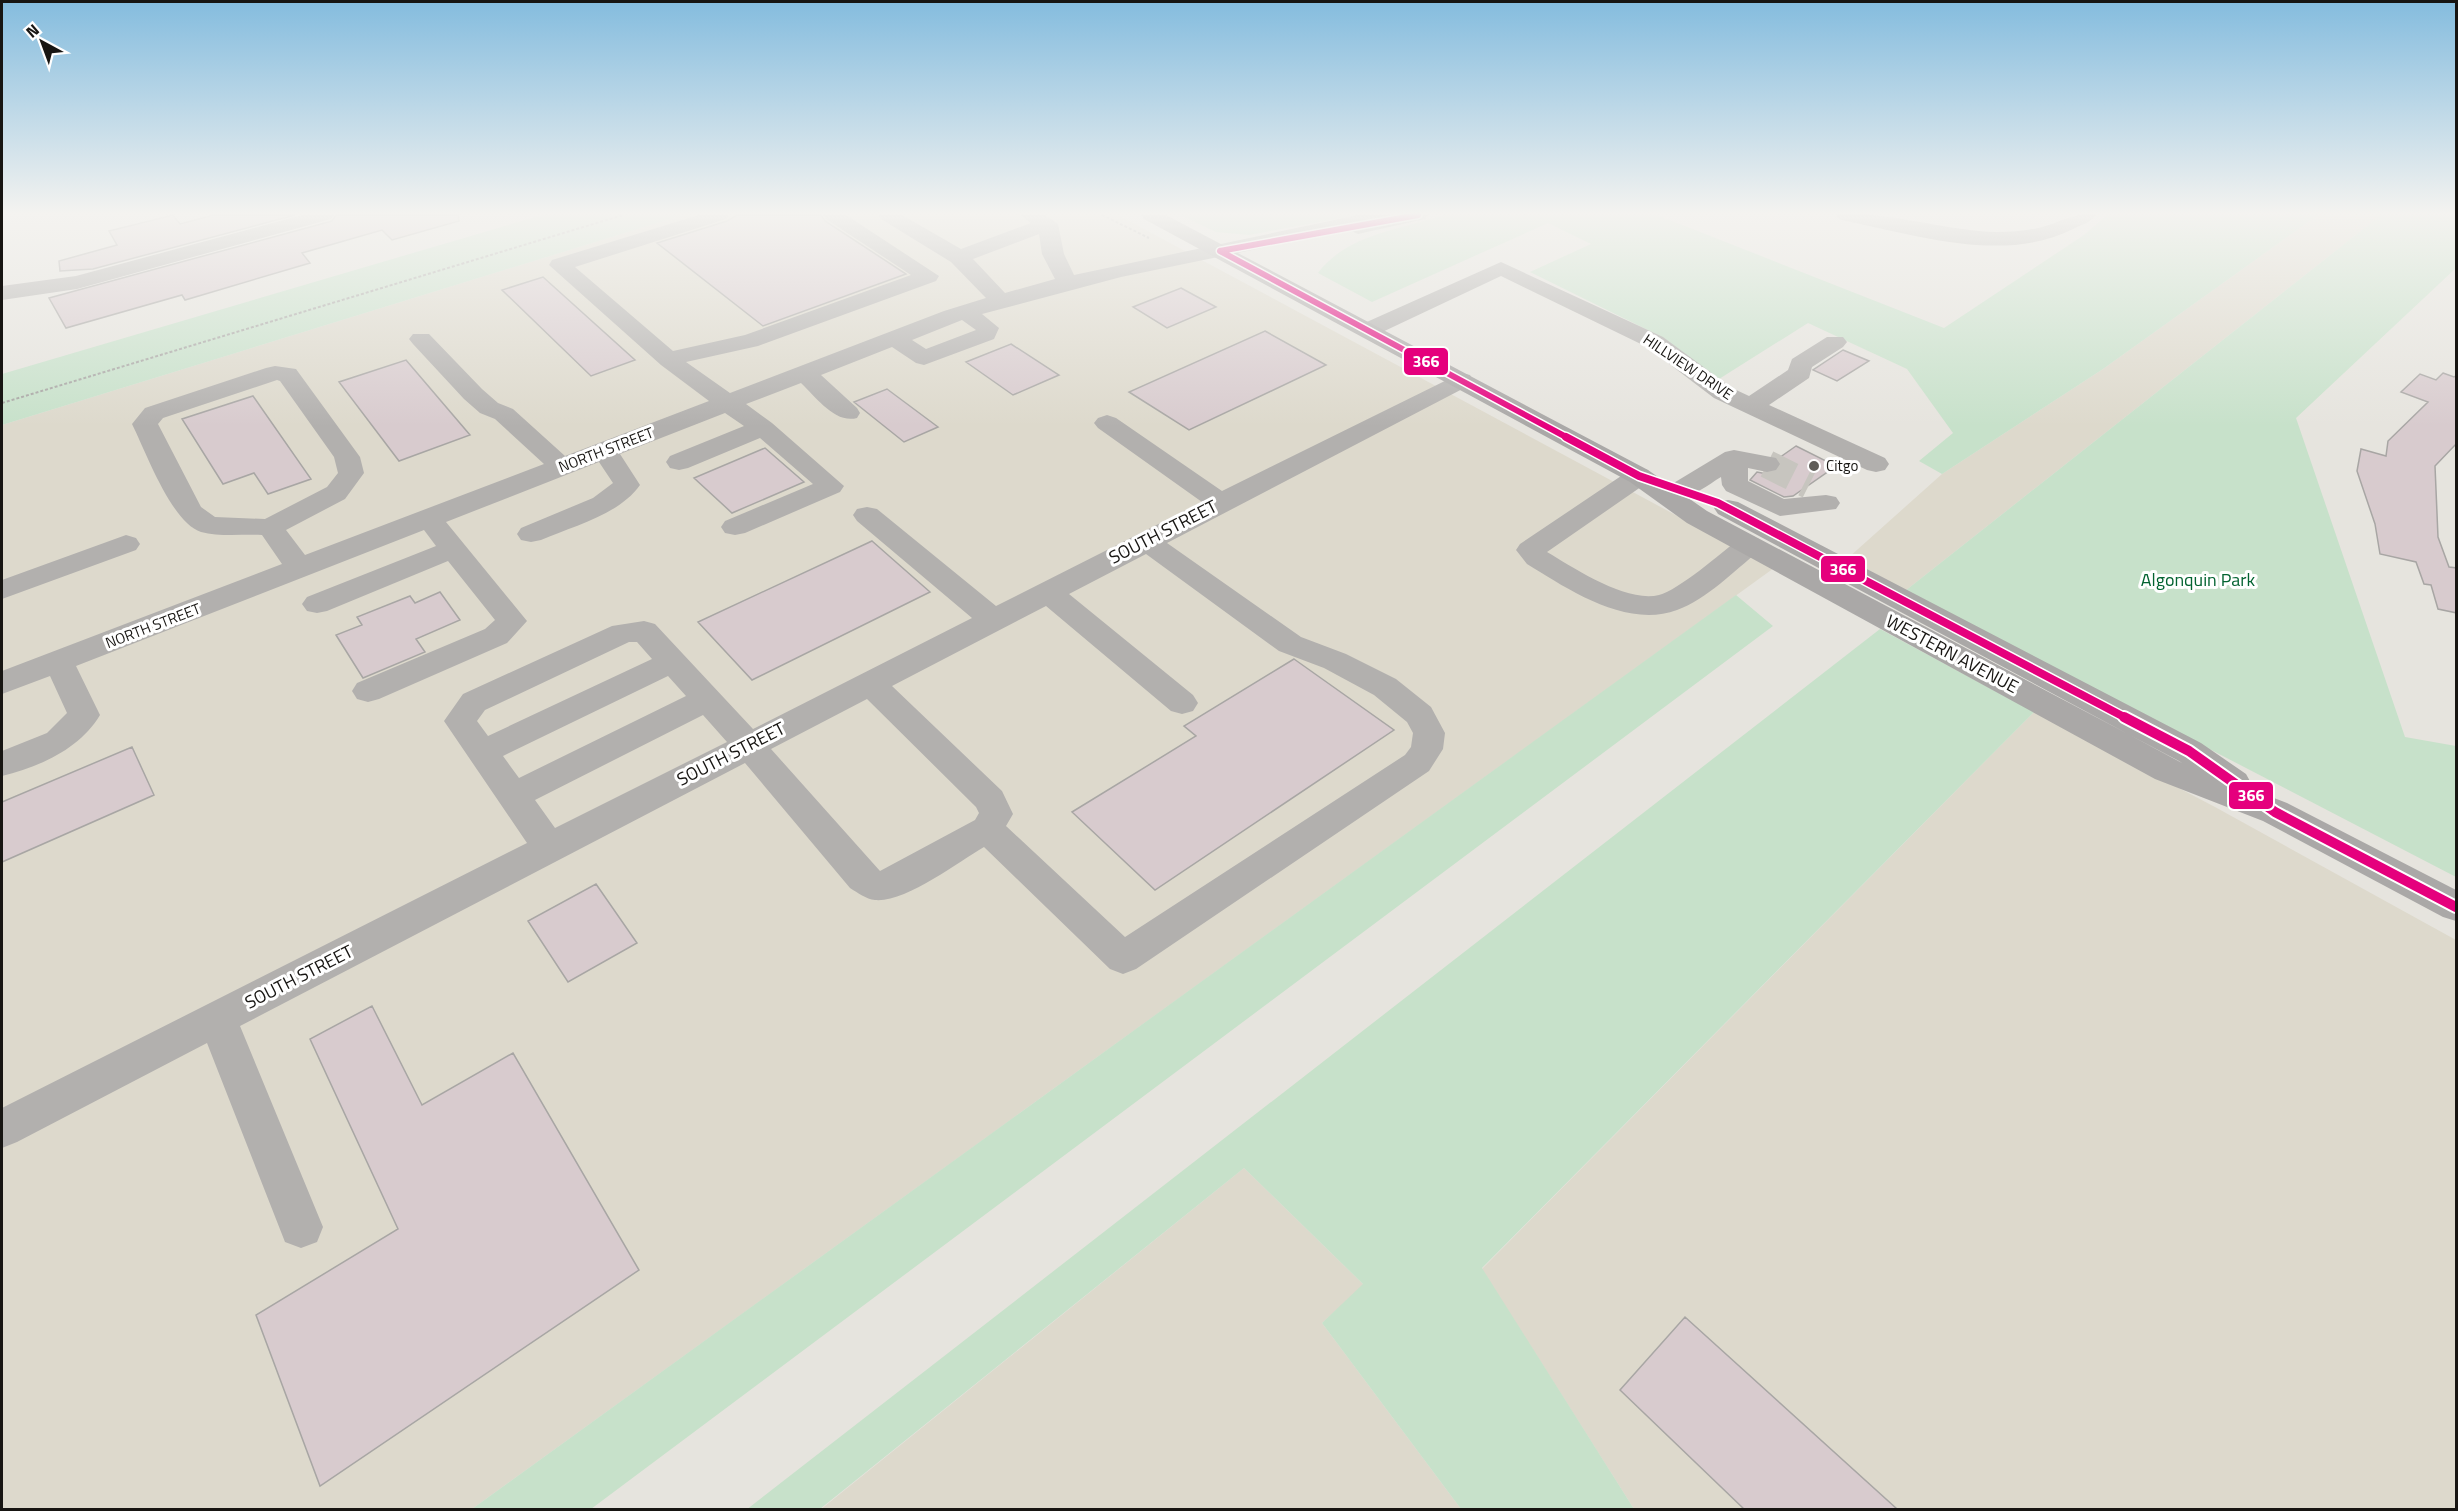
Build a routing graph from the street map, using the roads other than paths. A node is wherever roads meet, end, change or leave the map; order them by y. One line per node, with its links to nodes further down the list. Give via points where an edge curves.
1 (53, 286): 11 (street)
2 (584, 286): 16 (street)
3 (902, 286): 16 (street, via 750,340)
4 (986, 286): 12 (street)
5 (1064, 286): 10 (street)
6 (1084, 286): 10 (street, NORTH STREET)
7 (1285, 286): 13 (main road, WESTERN AVENUE)
8 (1463, 286): 13 (street, HILLVIEW DRIVE)
9 (1537, 286): 20 (street, HILLVIEW DRIVE, via 1655,342 1723,393)
10 (1066, 290): 12 (street, NORTH STREET)
11 (2, 293)
12 (1001, 301): 17 (street, NORTH STREET)
13 (1368, 330): 18 (main road, WESTERN AVENUE)
14 (421, 339): 27 (street, via 472,394 504,414)
15 (1835, 342): 20 (street, via 1800,364 1800,373)
16 (669, 360): 19 (street)
17 (804, 373): 19 (street, NORTH STREET); 21 (street)
18 (1461, 380): 28 (main road, WESTERN AVENUE); 30 (street, SOUTH STREET)
19 (729, 402): 23 (street); 24 (street, NORTH STREET)
20 (1750, 406): 26 (street, HILLVIEW DRIVE)
21 (848, 413)
22 (1107, 423): 30 (street)
23 (763, 428): 25 (street); 34 (street, via 831,486)
24 (603, 451): 27 (street, NORTH STREET); 35 (street, via 617,465 627,485 603,504)
25 (679, 462)
26 (1876, 464)
27 (562, 467): 32 (street, NORTH STREET)
28 (1639, 476): 29 (main road, WESTERN AVENUE); 39 (main road, WESTERN AVENUE, via 1697,517); 39 (street, via 1530,550 1593,591 1648,606 1668,603)
29 (1681, 490): 36 (main road, WESTERN AVENUE, via 1718,503); 36 (street, via 1750,466 1735,485 1780,508 1809,495)
30 (1221, 503): 37 (street, SOUTH STREET)
31 (867, 515): 45 (street)
32 (429, 519): 40 (street); 41 (street, NORTH STREET)
33 (270, 527): 33 (street, via 208,525 190,512 145,424 154,413 275,373 287,374 347,457 351,473 336,493); 41 (street)
34 (735, 527)
35 (531, 534)
36 (1780, 536): 57 (main road, WESTERN AVENUE, via 2188,751)
37 (1146, 541): 43 (street, SOUTH STREET); 58 (street, via 1290,644 1335,661 1385,687 1419,715 1429,733 1427,749 1418,763 1124,958)
38 (126, 544): 42 (street)
39 (1749, 545): 57 (main road, WESTERN AVENUE, via 2167,770)
40 (453, 549): 44 (street); 50 (street, via 512,621 496,636)
41 (300, 569): 46 (street, NORTH STREET)
42 (2, 590)
43 (1048, 592): 45 (street, SOUTH STREET); 52 (street)
44 (317, 604)
45 (994, 620): 49 (street, SOUTH STREET)
46 (59, 662): 48 (street, NORTH STREET); 55 (street, via 84,715 59,741)
47 (672, 662): 51 (street); 54 (street); 54 (street, via 644,631 623,633 474,702 460,721)
48 (2, 683)
49 (870, 683): 53 (street, SOUTH STREET); 58 (street, via 990,800 996,814)
50 (368, 691)
51 (707, 699): 53 (street); 56 (street)
52 (1182, 703)
53 (749, 745): 58 (street, via 863,878 876,886 895,882); 59 (street, SOUTH STREET)
54 (482, 752): 56 (street)
55 (2, 764)
56 (513, 796): 59 (street)
57 (2275, 812): 60 (main road, WESTERN AVENUE)
58 (987, 829)
59 (550, 848): 61 (street, SOUTH STREET)
60 (2457, 907)
61 (217, 1019): 62 (street, SOUTH STREET); 63 (street)
62 (2, 1129)
63 (301, 1227)

